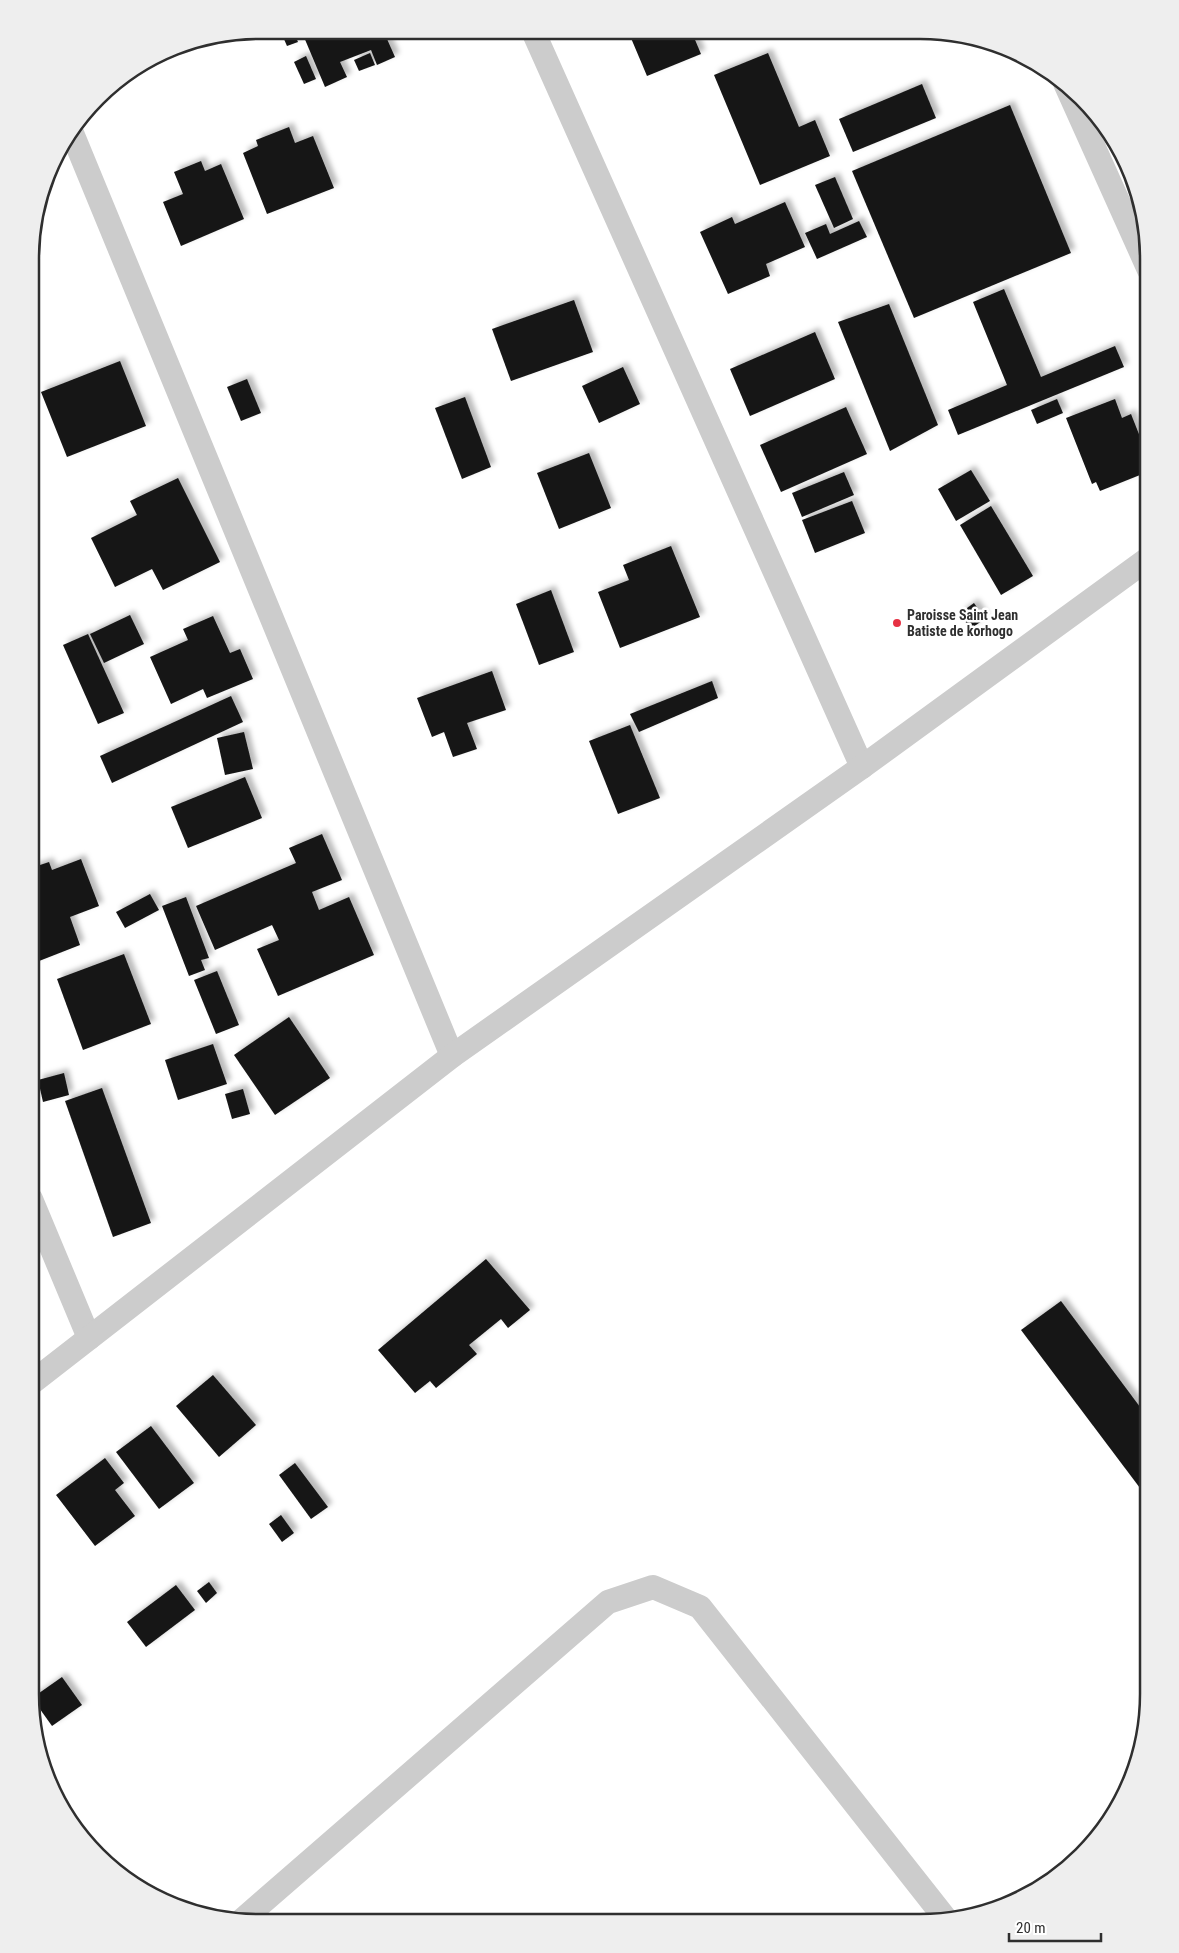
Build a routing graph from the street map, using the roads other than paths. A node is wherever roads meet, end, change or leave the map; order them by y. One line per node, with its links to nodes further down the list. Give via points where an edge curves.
1 (537, 39): 6 (street)
2 (1073, 100): 4 (street)
3 (75, 139): 7 (street)
4 (1140, 250)
5 (1140, 565): 6 (street)
6 (862, 767): 7 (street)
7 (452, 1056): 9 (street)
8 (39, 1218): 9 (street)
9 (89, 1338): 10 (street)
10 (39, 1377)
11 (941, 1913): 12 (street, via 700,1607 653,1588 608,1602)
12 (249, 1914)

